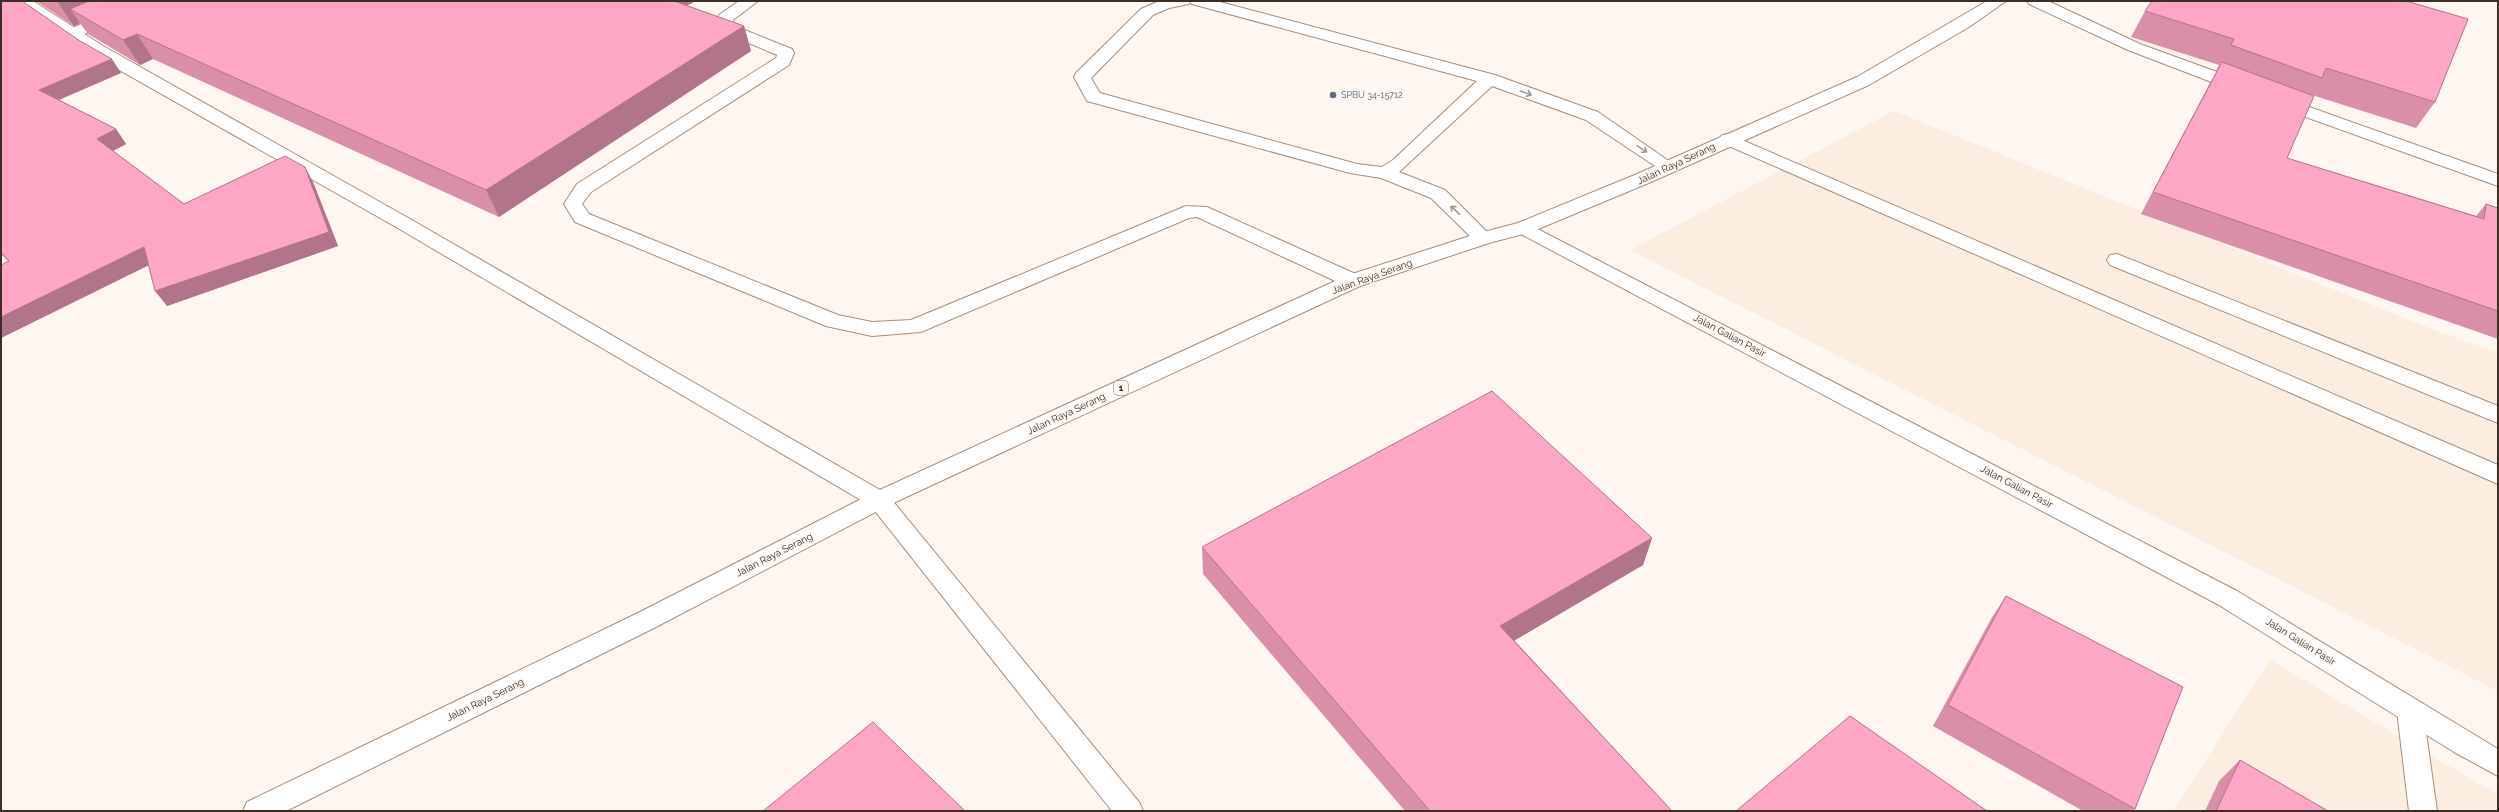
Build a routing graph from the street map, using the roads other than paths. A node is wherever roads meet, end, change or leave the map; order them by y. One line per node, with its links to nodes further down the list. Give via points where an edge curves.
1 (22, 1): 8 (main road)
2 (145, 1): 8 (main road)
3 (750, 1): 17 (main road, via 725,18 724,27 786,53 783,61 584,188 573,204 582,218 833,321 872,329 914,327 1186,212 1200,211)
4 (1183, 1): 12 (main road, via 1165,4 1146,12 1082,77 1093,97 1356,169)
5 (1198, 1): 9 (main road)
6 (1998, 1): 10 (main road, Jalan Raya Serang / 1, via 1863,81)
7 (2035, 1): 13 (main road, via 2134,47)
8 (74, 33): 20 (main road, via 97,50 403,223)
9 (1489, 79): 11 (main road, one-way to 11, via 1592,116); 12 (main road, via 1399,164)
10 (1728, 140): 11 (main road, Jalan Raya Serang / 1); 19 (main road)
11 (1667, 166): 14 (main road, Jalan Raya Serang / 1)
12 (1385, 173): 15 (main road, one-way to 12, via 1438,194)
13 (2498, 180)
14 (1524, 228): 15 (main road, Jalan Raya Serang / 1); 21 (main road, Jalan Galian Pasir, via 2228,598 2308,644)
15 (1483, 238): 17 (main road, Jalan Raya Serang / 1)
16 (2117, 260): 18 (main road)
17 (1353, 281): 20 (main road, Jalan Raya Serang / 1)
18 (2498, 415)
19 (2498, 475)
20 (879, 500): 23 (main road, Jalan Raya Serang / 1, via 645,621); 24 (main road)
21 (2410, 711): 22 (main road, Jalan Galian Pasir); 25 (main road)
22 (2498, 764)
23 (263, 810)
24 (1129, 811)
25 (2423, 811)

